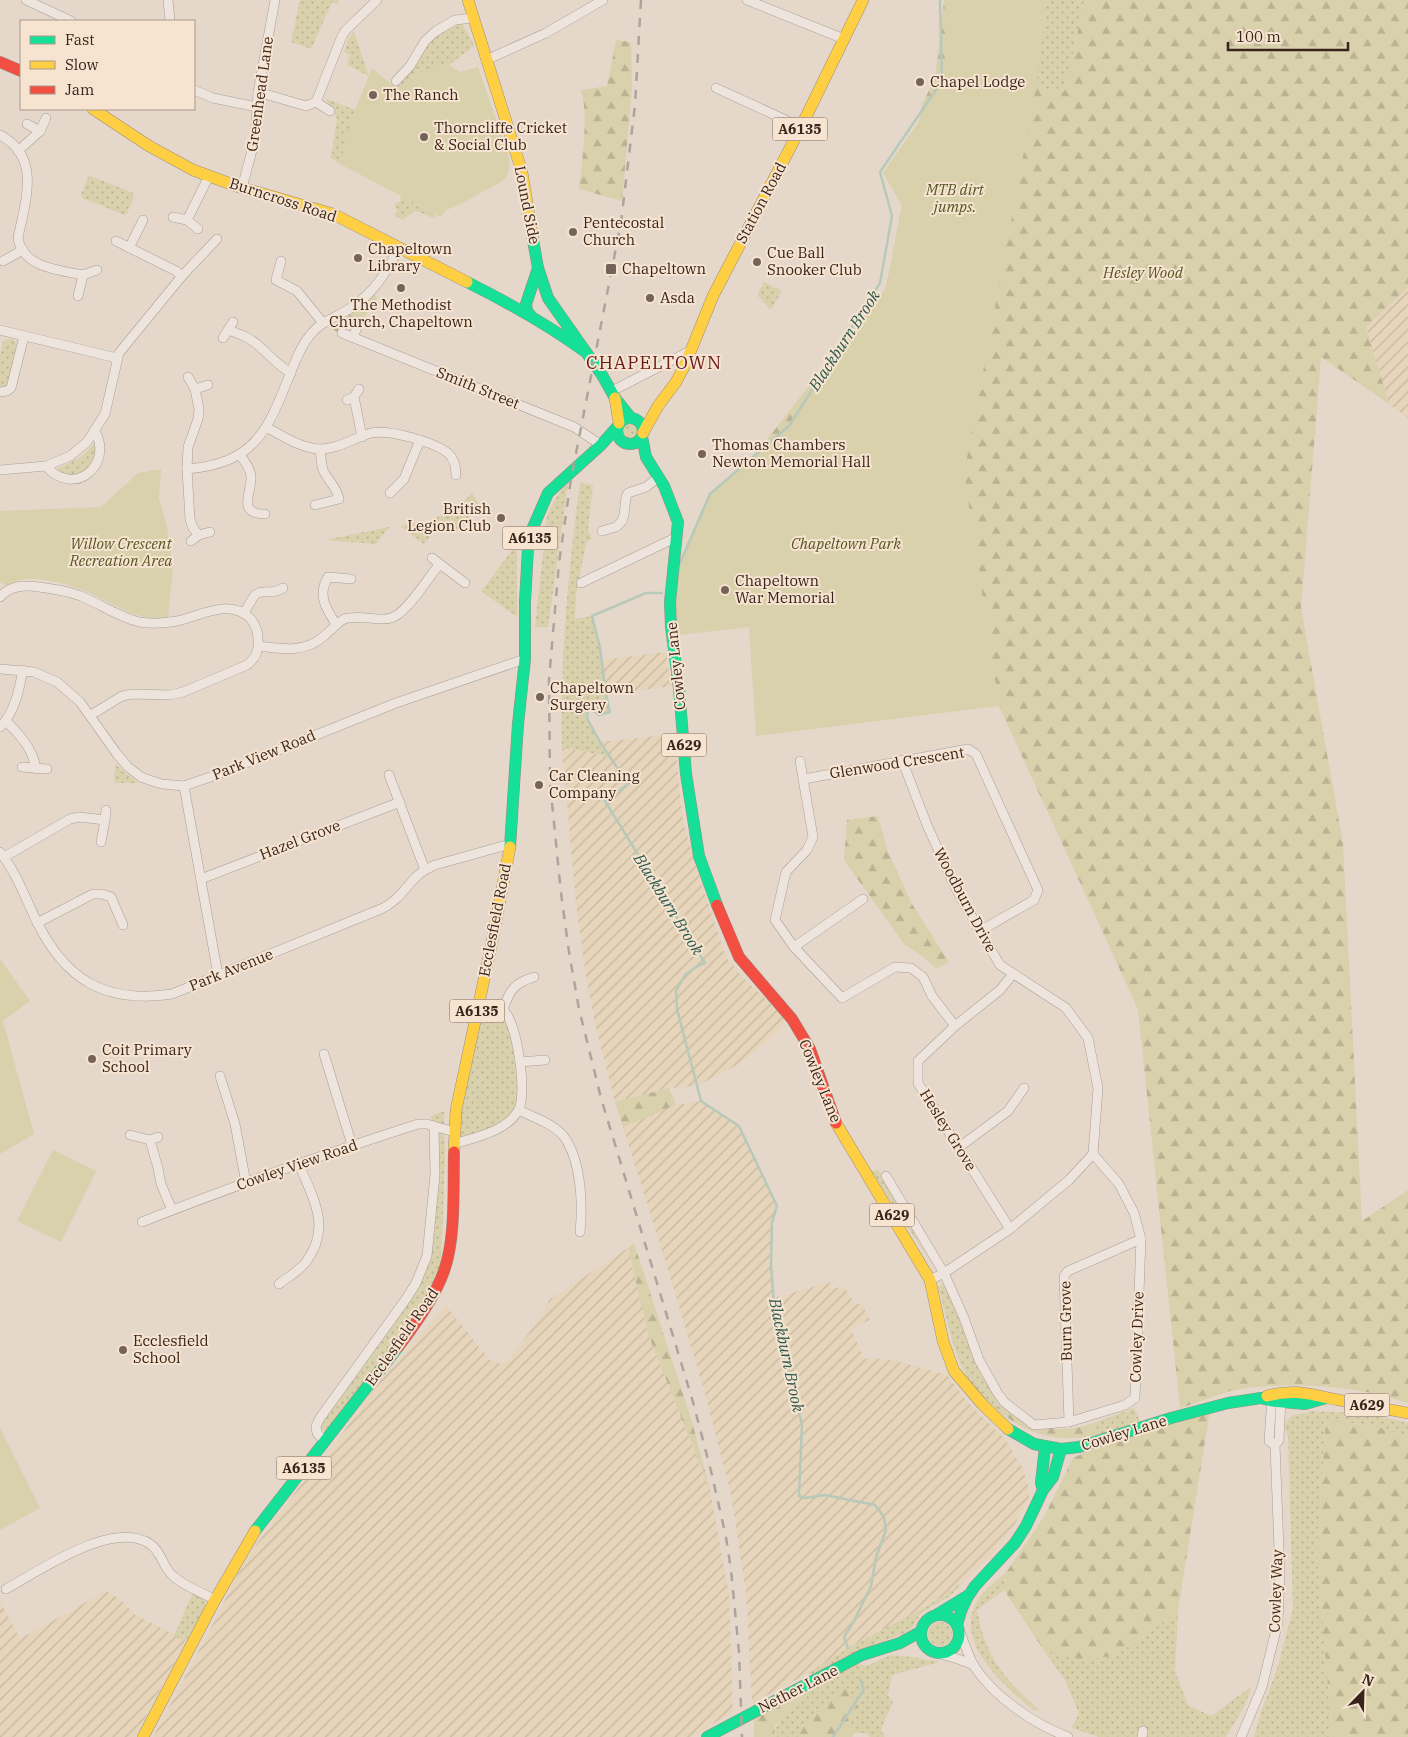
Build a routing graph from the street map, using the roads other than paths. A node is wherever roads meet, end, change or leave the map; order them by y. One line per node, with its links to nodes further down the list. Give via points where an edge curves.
1 (26, 0): 10 (street)
2 (168, 0): 11 (street)
3 (275, 0): 19 (street, Greenhead Lane)
4 (377, 0): 20 (street, via 342,36)
5 (468, 0): 9 (main road, Lound Side)
6 (604, 0): 13 (street, via 546,33)
7 (747, 0): 12 (street)
8 (864, 0): 12 (main road, Station Road / A6135)
9 (473, 18): 13 (main road, Lound Side); 16 (street, via 455,20 436,32 425,41 410,66)
10 (69, 20)
11 (170, 20)
12 (844, 39): 26 (main road, Station Road / A6135)
13 (486, 60): 43 (main road, Lound Side, via 522,172)
14 (0, 62): 15 (main road)
15 (20, 71)
16 (396, 81)
17 (716, 88): 26 (street)
18 (195, 90): 21 (street)
19 (258, 92): 20 (street, via 306,106); 21 (street, Greenhead Lane)
20 (316, 102): 23 (street)
21 (257, 107): 31 (street, Greenhead Lane, via 252,155)
22 (94, 110): 30 (main road, Burncross Road, via 141,141)
23 (330, 111)
24 (46, 118): 27 (street)
25 (27, 124): 27 (street)
26 (802, 127): 60 (main road, Station Road / A6135, via 716,288)
27 (40, 131): 29 (street)
28 (0, 135): 29 (street)
29 (18, 151): 40 (street, via 28,171 28,188 18,238)
30 (209, 176): 31 (main road, Burncross Road); 34 (street)
31 (242, 188): 39 (main road, Burncross Road, via 333,214)
32 (174, 217): 34 (street)
33 (143, 220): 38 (street)
34 (187, 220): 35 (street)
35 (198, 229)
36 (217, 239): 46 (street)
37 (116, 242): 38 (street)
38 (129, 248): 46 (street)
39 (399, 248): 50 (main road, Burncross Road); 52 (street, via 378,285 365,298)
40 (23, 250): 41 (street); 45 (street, via 36,263)
41 (3, 261)
42 (281, 261): 52 (street, via 276,280 297,291)
43 (538, 268): 48 (main road, Lound Side); 49 (main road, Lound Side)
44 (97, 270): 45 (street)
45 (83, 275): 47 (street)
46 (182, 276): 61 (street)
47 (78, 296)
48 (528, 299): 49 (main road, via 541,294); 50 (main road, Burncross Road, via 523,304 514,305); 51 (main road, Lound Side, via 526,307)
49 (549, 300): 51 (main road, via 550,309 546,316); 59 (main road, Lound Side)
50 (504, 301): 51 (main road, Burncross Road)
51 (532, 317): 59 (main road, Lound Side)
52 (323, 323): 62 (street, via 305,340)
53 (359, 323): 57 (street)
54 (0, 332): 56 (street)
55 (342, 333): 57 (street, Smith Street)
56 (24, 336): 61 (street); 66 (street, via 13,383 8,391)
57 (353, 337): 78 (street, Smith Street, via 574,427)
58 (223, 338): 62 (street, via 231,326)
59 (584, 351): 67 (main road, Lound Side)
60 (690, 351): 67 (street); 69 (main road, Station Road / A6135, via 676,382)
61 (117, 358): 73 (street, via 105,414)
62 (291, 372): 72 (street)
63 (188, 377): 65 (street)
64 (208, 385): 65 (street)
65 (195, 389): 83 (street, via 199,409 188,447)
66 (0, 392)
67 (613, 395): 70 (main road, Lound Side); 71 (main road)
68 (354, 396): 75 (street)
69 (658, 406): 70 (main road, Station Road / A6135); 74 (main road, Station Road / A6135)
70 (633, 418): 71 (main road, A6135); 74 (main road, via 642,425)
71 (618, 425): 77 (main road, via 617,435); 78 (main road, Ecclesfield Road / A6135)
72 (266, 427): 79 (street, via 296,442); 80 (street, via 254,444)
73 (95, 431): 82 (street, via 80,450); 82 (street, via 101,449 96,466 80,479 60,478)
74 (643, 435): 77 (main road, via 636,443); 81 (main road, Cowley Lane / A629)
75 (362, 436): 76 (street, via 392,432); 79 (street, via 339,446)
76 (420, 440): 85 (street, via 449,454); 87 (street, via 404,479)
77 (625, 443): 78 (main road); 81 (main road, Cowley Lane / A629)
78 (601, 445): 105 (main road, Ecclesfield Road / A6135, via 548,493 532,530 524,602)
79 (320, 449): 88 (street, via 322,468 339,499)
80 (240, 455): 83 (street, via 215,465); 89 (street, via 251,477 247,506 252,512)
81 (646, 457): 86 (main road, Cowley Lane / A629)
82 (46, 466): 84 (street)
83 (187, 469): 92 (street, via 190,519)
84 (0, 470)
85 (456, 475)
86 (659, 477): 90 (street, via 646,487 628,493 622,522); 93 (main road, Cowley Lane / A629, via 678,522)
87 (390, 493)
88 (315, 505)
89 (265, 514)
90 (602, 531)
91 (210, 532): 92 (street)
92 (199, 535): 94 (street)
93 (677, 537): 99 (street); 158 (main road, Cowley Lane / A629, via 670,602 671,627 686,774 699,856 740,957 792,1019 810,1049 833,1119)
94 (192, 542)
95 (432, 558): 96 (street)
96 (440, 564): 98 (street); 103 (street, via 397,616 391,619 350,617)
97 (351, 579): 103 (street, via 328,577 322,589 325,607)
98 (465, 583)
99 (581, 583)
100 (283, 588): 102 (street, via 258,594)
101 (0, 597): 102 (street, via 17,587 57,589 142,622 176,621 220,609)
102 (244, 613): 104 (street, via 256,627)
103 (336, 624): 104 (street, via 306,647)
104 (259, 646): 108 (street, via 254,660 247,665 199,686 170,695 128,695)
105 (525, 659): 117 (street, Park View Road, via 396,703); 122 (main road, Ecclesfield Road / A6135)
106 (0, 669): 107 (street)
107 (23, 670): 108 (street, via 57,682 71,692); 109 (street, via 15,702)
108 (91, 715): 117 (street, via 117,754 141,777 162,784)
109 (3, 724): 113 (street, via 28,746)
110 (902, 760): 116 (street, Glenwood Crescent); 129 (street, Woodburn Drive, via 955,887); 129 (street, Glenwood Crescent, via 968,749 976,754 1038,890 1034,900)
111 (800, 761): 116 (street)
112 (22, 767): 113 (street)
113 (36, 769): 114 (street)
114 (47, 769)
115 (389, 775): 118 (street)
116 (804, 779): 130 (street, via 813,837 807,850 786,872 775,920)
117 (184, 786): 125 (street)
118 (400, 802): 124 (street); 125 (street, Hazel Grove)
119 (106, 810): 120 (street)
120 (105, 820): 121 (street); 123 (street, via 70,819)
121 (101, 842)
122 (510, 844): 124 (street, Park Avenue); 134 (main road, Ecclesfield Road / A6135)
123 (2, 854): 127 (street, Park Avenue)
124 (426, 870): 132 (street, Park Avenue, via 418,874 390,905)
125 (201, 879): 132 (street)
126 (864, 899): 130 (street)
127 (37, 923): 128 (street, via 93,894 102,894 111,897); 132 (street, Park Avenue, via 57,956 72,971 92,985 121,995 172,994)
128 (123, 925)
129 (980, 931): 131 (street, Woodburn Drive, via 1000,965)
130 (794, 947): 136 (street, via 842,998 895,967 911,968 923,978 932,996)
131 (1012, 974): 136 (street, Hesley Grove, via 1000,990); 148 (street, Woodburn Drive, via 1066,1008 1088,1038 1098,1088)
132 (218, 975)
133 (534, 977): 135 (street, via 522,981 510,991)
134 (478, 1004): 135 (street); 145 (main road, Ecclesfield Road / A6135, via 456,1110)
135 (503, 1010): 139 (street, via 511,1020)
136 (956, 1026): 147 (street, Hesley Grove, via 918,1061 918,1083)
137 (324, 1054): 146 (street)
138 (547, 1060): 139 (street)
139 (520, 1062): 142 (street, via 523,1092)
140 (220, 1076): 151 (street, via 235,1124)
141 (1024, 1088): 147 (street, via 1008,1111)
142 (519, 1110): 145 (street, via 506,1124 482,1135); 155 (street, via 552,1126 564,1137 574,1158 580,1188)
143 (434, 1126): 145 (street, Cowley View Road); 146 (street, Cowley View Road, via 418,1124); 163 (street, Ecclesfield Road, via 435,1175 427,1256 406,1299 320,1418 316,1433)
144 (130, 1135): 152 (street, via 154,1138 161,1184)
145 (454, 1138): 163 (main road, Ecclesfield Road / A6135, via 451,1235 445,1269 438,1286 407,1335)
146 (352, 1145): 149 (street, Cowley View Road)
147 (958, 1148): 154 (street, Hesley Grove)
148 (1092, 1154): 154 (street, via 1069,1180); 156 (street, Cowley Drive, via 1119,1184 1134,1214)
149 (299, 1164): 151 (street, Cowley View Road); 159 (street, via 317,1210 319,1236 306,1261)
150 (886, 1176): 157 (street, Cowley Drive)
151 (246, 1183): 152 (street, Cowley View Road)
152 (172, 1210): 153 (street, Cowley View Road)
153 (142, 1222)
154 (1010, 1230): 157 (street)
155 (580, 1232)
156 (1141, 1239): 162 (street, Cowley Drive, via 1134,1398 1125,1405); 162 (street, Burn Grove, via 1068,1271 1064,1276)
157 (944, 1273): 158 (street); 162 (street, Cowley Drive, via 979,1360 1004,1402 1034,1425)
158 (930, 1280): 164 (main road, Cowley Lane / A629, via 943,1342 954,1371 1006,1428)
159 (279, 1284)
160 (1273, 1397): 161 (main road, Cowley Lane / A629, via 1305,1404 1326,1398); 165 (main road, Cowley Lane / A629, via 1228,1403 1079,1448); 176 (street, Cowley Way, via 1279,1440 1275,1445 1280,1575 1278,1622 1262,1687)
161 (1408, 1413)
162 (1069, 1422)
163 (324, 1441): 169 (main road, Ecclesfield Road / A6135, via 251,1536)
164 (1045, 1448): 165 (main road, Cowley Lane / A629); 166 (main road)
165 (1061, 1449): 166 (main road, via 1051,1480)
166 (1043, 1490): 168 (main road, via 1022,1532)
167 (6, 1589): 169 (street, via 102,1540 132,1537 158,1550 171,1574)
168 (967, 1596): 170 (main road); 171 (main road, via 958,1616)
169 (215, 1600): 177 (main road, A6135)
170 (936, 1615): 171 (main road, via 948,1616); 172 (main road, via 925,1621)
171 (958, 1628): 174 (main road, via 954,1648); 175 (street)
172 (920, 1632): 173 (main road, Nether Lane); 174 (main road, via 923,1644)
173 (891, 1646): 174 (main road, Nether Lane); 178 (main road, Nether Lane, via 862,1655)
174 (934, 1652): 175 (street)
175 (974, 1665): 179 (street, via 1007,1702 1033,1720)
176 (1243, 1735)
177 (143, 1737)
178 (707, 1737)
179 (1068, 1737)

